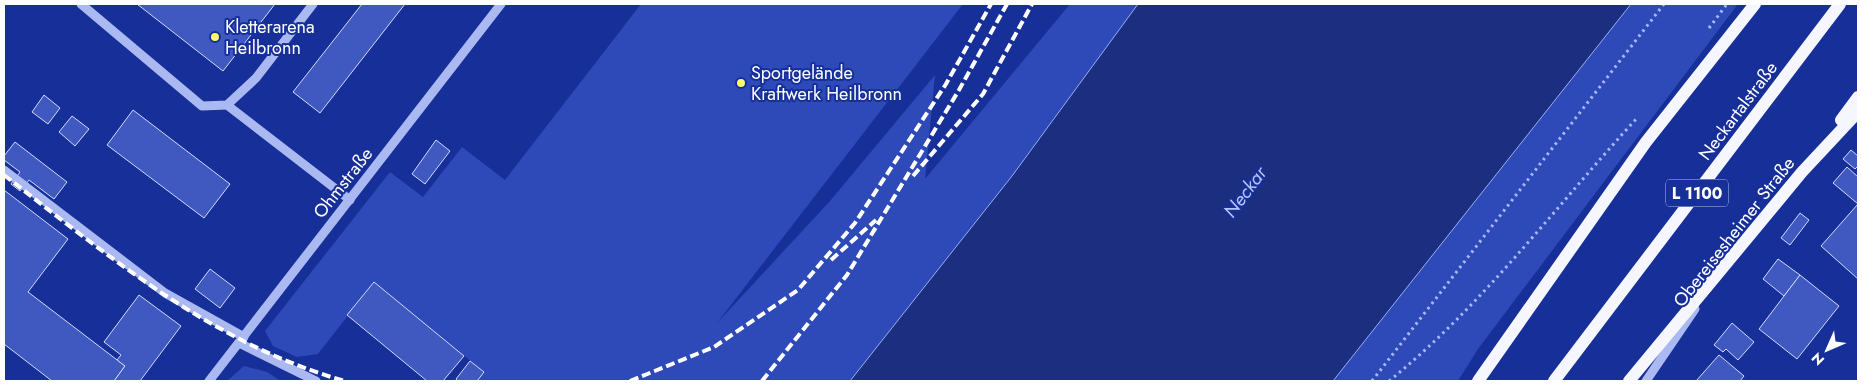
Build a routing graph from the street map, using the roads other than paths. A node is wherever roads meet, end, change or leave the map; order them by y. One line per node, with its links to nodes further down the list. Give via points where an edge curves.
1 (81, 4): 7 (street, via 202,106)
2 (313, 4): 7 (street, via 256,78)
3 (501, 4): 11 (street, Ohmstraße)
4 (1755, 4): 16 (main road, via 1646,142)
5 (1840, 4): 17 (main road, Neckartalstraße / L 1100)
6 (1858, 97): 10 (main road)
7 (227, 105): 11 (street)
8 (1858, 112): 10 (main road, Obereisesheimer Straße)
9 (4, 170): 13 (street, via 165,293)
10 (1802, 172): 12 (main road, Obereisesheimer Straße)
11 (350, 200): 13 (street, Ohmstraße)
12 (1719, 275): 18 (main road); 19 (street, Obereisesheimer Straße)
13 (241, 340): 14 (street, Ohmstraße); 15 (street)
14 (209, 381)
15 (316, 381)
16 (1478, 381)
17 (1554, 381)
18 (1629, 381)
19 (1646, 381)

